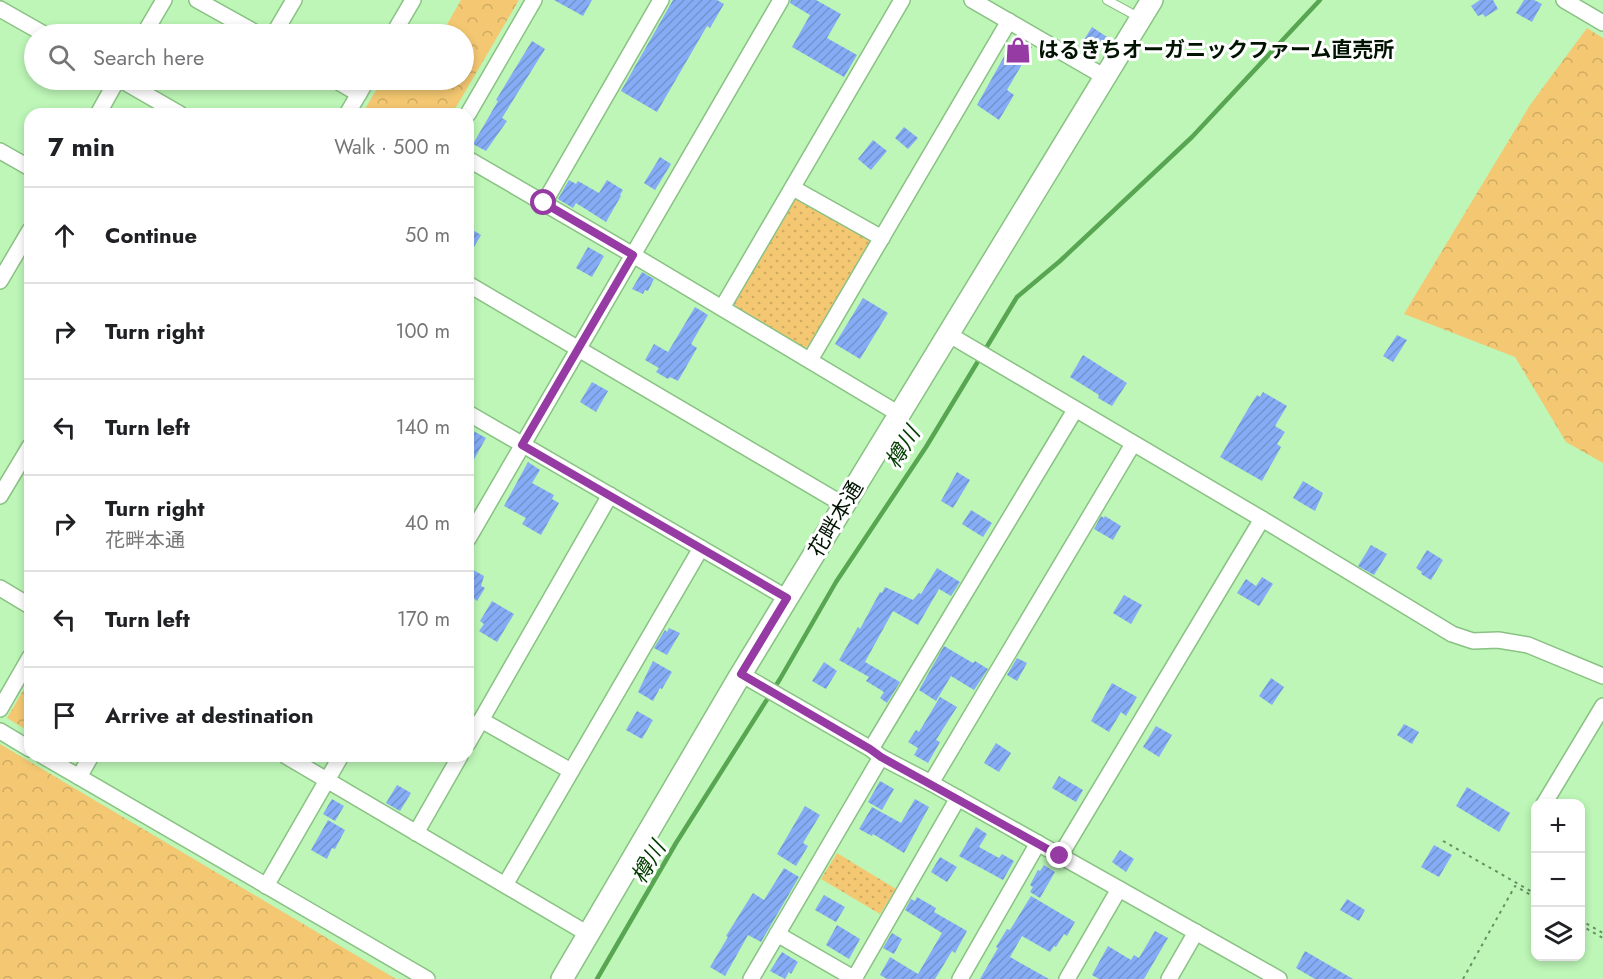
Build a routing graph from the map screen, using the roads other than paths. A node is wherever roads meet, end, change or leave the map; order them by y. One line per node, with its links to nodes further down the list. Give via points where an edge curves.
1 (164, 0): 18 (street)
2 (197, 0): 19 (street)
3 (294, 0): 20 (street)
4 (413, 0): 21 (street)
5 (534, 0): 31 (street)
6 (661, 0): 36 (street)
7 (782, 0): 39 (street)
8 (902, 0): 35 (street)
9 (972, 0): 15 (street)
10 (1107, 0): 14 (lane)
11 (1152, 0): 14 (street, 花畔本通)
12 (1564, 0): 16 (street)
13 (0, 9): 17 (street)
14 (1141, 19): 22 (street, 花畔本通)
15 (1009, 21): 22 (street); 37 (street)
16 (1603, 23)
17 (26, 24)
18 (150, 24)
19 (240, 24)
20 (280, 24)
21 (399, 24)
22 (1105, 77): 43 (street, 花畔本通)
23 (113, 90): 28 (street)
24 (137, 90): 29 (street)
25 (353, 90): 27 (street)
26 (361, 90): 27 (street)
27 (359, 93): 30 (street)
28 (102, 108)
29 (169, 108)
30 (350, 108)
31 (471, 108)
32 (0, 151): 34 (street)
33 (474, 162): 36 (street)
34 (24, 165)
35 (793, 188): 37 (street); 42 (street)
36 (544, 203): 39 (street)
37 (882, 238): 45 (street)
38 (24, 240): 40 (street)
39 (633, 255): 42 (street); 44 (street)
40 (0, 281)
41 (474, 288): 44 (street)
42 (722, 308): 45 (street)
43 (956, 339): 46 (street); 47 (street, 花畔本通)
44 (578, 350): 50 (street); 54 (street)
45 (810, 360): 47 (street)
46 (1075, 410): 49 (street); 70 (street)
47 (899, 414): 54 (street, 花畔本通)
48 (474, 417): 50 (street)
49 (1133, 444): 55 (street); 79 (street)
50 (522, 445): 52 (street); 56 (street)
51 (24, 460): 53 (street)
52 (610, 495): 57 (street); 66 (street)
53 (0, 496)
54 (844, 505): 59 (street, 花畔本通)
55 (1262, 519): 63 (street, via 1452,634 1473,641 1528,645); 84 (street)
56 (474, 528)
57 (700, 548): 59 (street); 76 (street)
58 (0, 588): 60 (street)
59 (787, 598): 62 (street, 花畔本通)
60 (24, 602)
61 (24, 667): 65 (street)
62 (741, 674): 70 (street); 89 (street, 花畔本通)
63 (1603, 676)
64 (1603, 706): 81 (street)
65 (0, 709)
66 (481, 720): 68 (street); 76 (street)
67 (0, 731): 69 (street)
68 (474, 732)
69 (24, 745)
70 (876, 753): 79 (street); 90 (street)
71 (53, 762): 77 (street)
72 (88, 762): 77 (street)
73 (296, 762): 78 (street)
74 (338, 762): 78 (street)
75 (457, 762): 82 (street)
76 (571, 771): 85 (street)
77 (79, 777): 86 (street)
78 (327, 781): 82 (street); 86 (street)
79 (932, 783): 80 (street)
80 (958, 798): 83 (street); 94 (street)
81 (1547, 799)
82 (416, 833): 85 (street)
83 (1038, 843): 84 (street); 95 (street)
84 (1060, 856): 87 (street)
85 (505, 885): 89 (street)
86 (266, 886): 91 (street)
87 (1119, 889): 88 (street); 96 (street)
88 (1196, 932): 97 (street); 98 (street)
89 (588, 934): 92 (street, 花畔本通)
90 (777, 934): 93 (street); 94 (street)
91 (427, 979)
92 (562, 979)
93 (751, 979)
94 (855, 979)
95 (960, 979)
96 (1067, 979)
97 (1169, 979)
98 (1279, 979)

